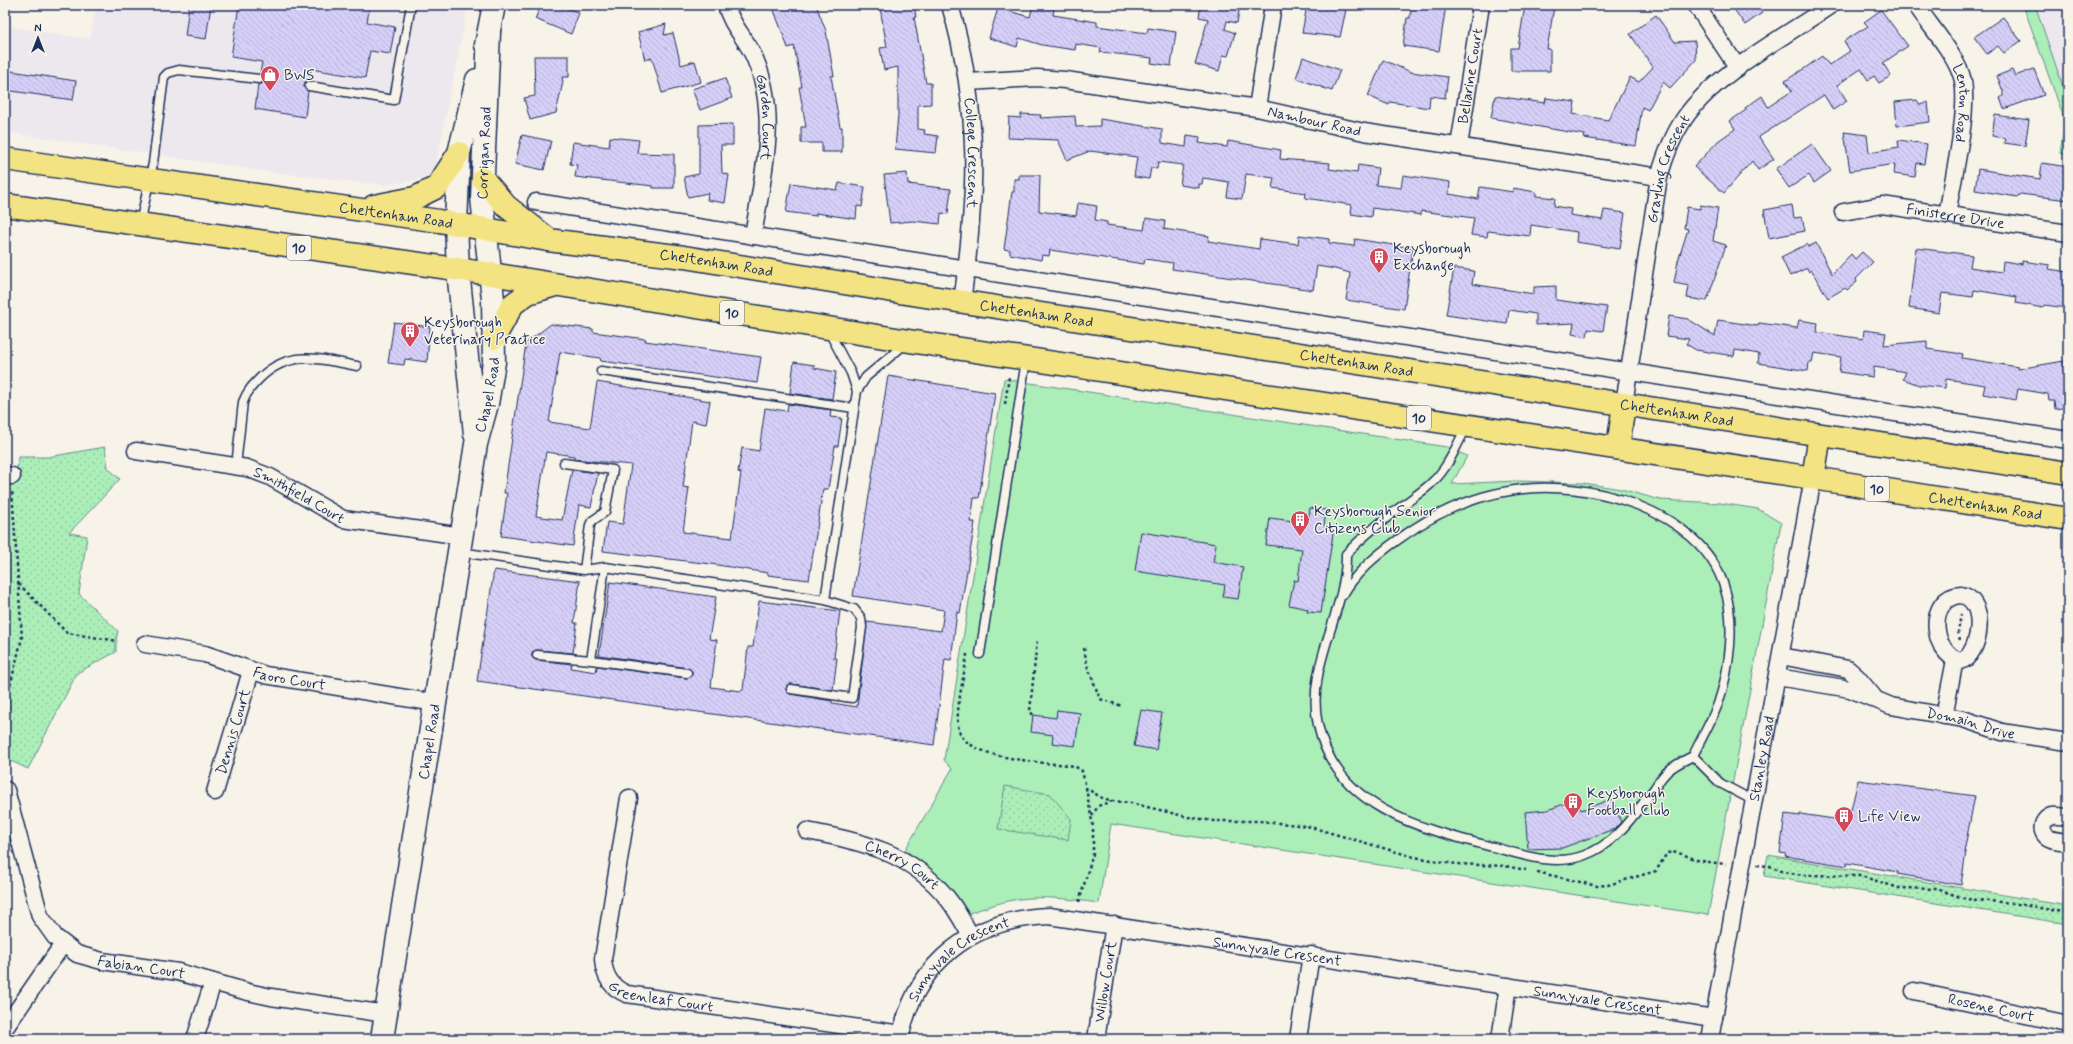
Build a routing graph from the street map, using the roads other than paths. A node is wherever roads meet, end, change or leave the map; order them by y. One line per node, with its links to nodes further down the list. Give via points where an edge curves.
1 (411, 5): 14 (lane, via 394,100)
2 (494, 5): 10 (main road, Corrigan Road)
3 (726, 5): 31 (street, Garden Court, via 737,31 755,58 768,106 768,141)
4 (950, 5): 13 (street, College Crescent)
5 (1273, 5): 15 (street)
6 (1481, 5): 16 (street, Bellarine Court)
7 (1696, 5): 11 (street)
8 (1831, 5): 11 (street, Grayling Crescent)
9 (1916, 5): 26 (street, Lenton Road, via 1954,61 1964,84 1965,107)
10 (489, 32): 17 (main road, Corrigan Road); 20 (main road, Corrigan Road)
11 (1738, 68): 19 (street, Grayling Crescent, via 1715,86 1685,118 1668,148)
12 (259, 80): 21 (lane, via 192,71 173,70 168,73 161,84)
13 (968, 82): 15 (street, Nambour Road, via 1037,78 1065,80); 34 (street, College Crescent, via 975,174)
14 (309, 86)
15 (1257, 108): 16 (street, Nambour Road, via 1345,129)
16 (1459, 146): 19 (street, Nambour Road)
17 (459, 153): 24 (main road, via 437,186 415,198); 27 (main road, Corrigan Road)
18 (5, 158): 21 (main road, Cheltenham Road)
19 (1659, 177): 44 (street, Grayling Crescent)
20 (483, 179): 29 (main road, Corrigan Road, via 482,198); 32 (main road, via 506,206)
21 (150, 180): 24 (main road, Cheltenham Road); 28 (lane)
22 (536, 202): 31 (street)
23 (5, 205): 28 (main road, Cheltenham Road / 10)
24 (357, 209): 27 (main road, Cheltenham Road)
25 (1843, 212): 26 (street, Finisterre Drive, via 1882,205)
26 (1947, 215): 30 (street, Finisterre Drive)
27 (456, 224): 29 (main road, Cheltenham Road); 33 (main road, Chapel Road)
28 (140, 225): 33 (main road, Cheltenham Road / 10)
29 (486, 230): 32 (main road, Cheltenham Road); 35 (main road, Corrigan Road)
30 (2068, 233)
31 (753, 236): 34 (street)
32 (548, 240): 37 (main road, Cheltenham Road, via 684,257)
33 (458, 270): 35 (main road, Cheltenham Road / 10); 51 (main road, Chapel Road)
34 (966, 270): 37 (street, College Crescent); 44 (street)
35 (491, 274): 36 (main road, Cheltenham Road / 10); 39 (main road, Chapel Road)
36 (555, 285): 38 (main road, Cheltenham Road / 10); 39 (main road, via 528,293 513,304)
37 (962, 302): 46 (main road, Cheltenham Road)
38 (827, 328): 40 (main road, Cheltenham Road / 10); 45 (lane, via 851,373)
39 (494, 338): 51 (main road, Chapel Road, via 492,384)
40 (909, 341): 41 (main road, Cheltenham Road / 10); 45 (lane, via 866,378)
41 (1026, 358): 48 (main road, Cheltenham Road / 10); 65 (lane)
42 (357, 366): 55 (lane, via 312,359 293,359 279,363 268,371 246,394 243,402)
43 (601, 371): 47 (lane)
44 (1628, 372): 46 (street, Grayling Crescent); 50 (street)
45 (857, 391): 47 (lane)
46 (1624, 404): 49 (main road, Cheltenham Road); 52 (main road)
47 (854, 408): 62 (lane)
48 (1469, 426): 52 (main road, Cheltenham Road / 10); 63 (lane, via 1443,470 1427,488 1361,538 1346,554 1347,569)
49 (1820, 435): 56 (main road, Cheltenham Road); 57 (main road)
50 (2068, 440)
51 (476, 444): 59 (main road, Chapel Road)
52 (1618, 448): 57 (main road, Cheltenham Road / 10)
53 (136, 451): 55 (street, Smithfield Court)
54 (564, 463): 61 (lane, via 613,470 605,512 590,525)
55 (236, 466): 59 (street, Smithfield Court, via 270,477 343,519)
56 (2068, 473)
57 (1813, 478): 58 (main road, Cheltenham Road / 10); 67 (street, Stanley Road)
58 (2068, 519)
59 (461, 544): 61 (lane); 75 (main road, Chapel Road)
60 (605, 567): 61 (lane); 62 (lane); 68 (lane)
61 (584, 570)
62 (825, 600): 73 (lane, via 854,609 862,622 852,698)
63 (1340, 601): 78 (lane, via 1328,637 1316,692 1318,725 1324,743 1340,774 1353,787 1369,801 1417,826 1543,859 1570,859 1598,849 1611,840 1622,830 1668,771); 78 (lane, via 1353,581 1389,546 1422,523 1476,498 1516,490 1552,488 1594,493 1655,512 1685,531 1700,545 1718,571 1728,601 1730,639 1724,682 1718,704)
64 (145, 644): 70 (street, Faoro Court, via 204,654)
65 (980, 654)
66 (538, 655): 68 (lane)
67 (1781, 656): 72 (street, Stanley Road); 74 (street, Domain Drive, via 1848,669)
68 (591, 660): 71 (lane)
69 (1955, 660): 76 (street)
70 (251, 671): 75 (street, Faoro Court); 80 (street, Dennis Court)
71 (687, 673)
72 (1777, 677): 74 (street, Domain Drive, via 1844,688); 82 (street, Stanley Road)
73 (791, 689)
74 (1876, 698): 76 (street, Domain Drive, via 1896,708)
75 (436, 703): 93 (main road, Chapel Road)
76 (1944, 716): 77 (street, Domain Drive, via 1967,720 2002,732)
77 (2068, 742)
78 (1693, 756): 82 (lane, via 1720,783)
79 (6, 790): 88 (street, Fabian Court, via 40,916)
80 (216, 792)
81 (629, 798): 97 (street, Greenleaf Court, via 603,960 605,974 615,987 627,994)
82 (1754, 801): 94 (street, Stanley Road)
83 (2068, 817): 85 (street, via 2050,817 2044,821 2042,828 2048,838)
84 (807, 831): 87 (street, Cherry Court, via 852,839 894,854 919,870 949,900)
85 (2068, 842)
86 (1114, 925): 87 (street, Sunnyvale Crescent, via 1049,916 1031,917 997,924); 89 (street, Sunnyvale Crescent); 100 (street, Willow Court)
87 (971, 936): 97 (street, Sunnyvale Crescent, via 938,961 918,987)
88 (63, 944): 90 (street, Fabian Court, via 88,958 158,968); 96 (street)
89 (1311, 955): 91 (street, Sunnyvale Crescent); 101 (street)
90 (213, 982): 93 (street, Fabian Court, via 271,997); 98 (street)
91 (1508, 986): 94 (street, Sunnyvale Crescent); 102 (street)
92 (1914, 991): 95 (street, Rosene Court)
93 (386, 1014): 99 (main road, Chapel Road)
94 (1714, 1018): 103 (street, Stanley Road)
95 (2068, 1024)
96 (5, 1028)
97 (901, 1036)
98 (195, 1039)
99 (382, 1039)
100 (1096, 1039)
101 (1298, 1039)
102 (1500, 1039)
103 (1710, 1039)

